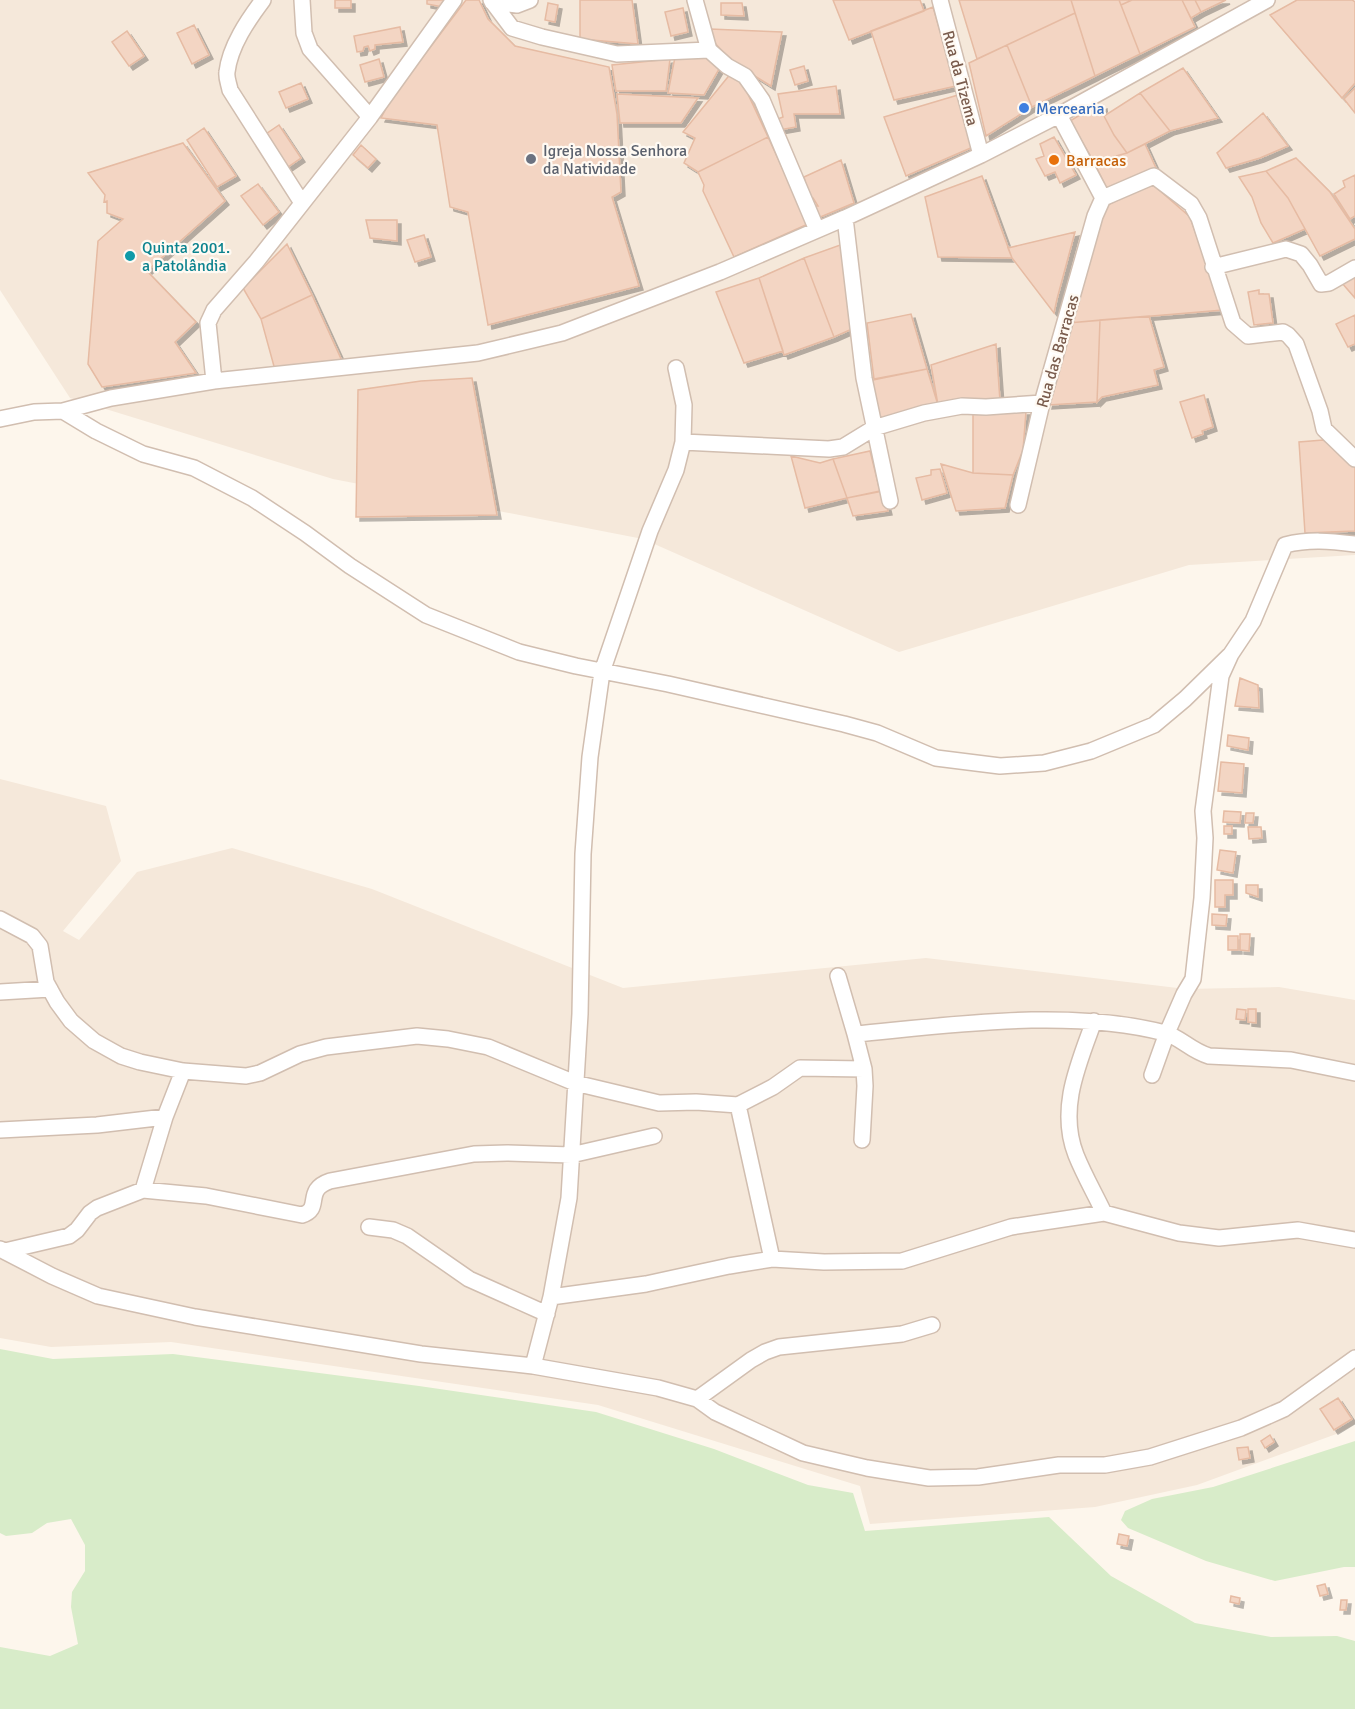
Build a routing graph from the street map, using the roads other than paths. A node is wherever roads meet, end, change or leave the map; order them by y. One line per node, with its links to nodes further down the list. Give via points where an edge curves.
1 (263, 0): 14 (street, via 237,40 226,74 230,90)
2 (302, 0): 11 (street, via 304,33 310,49)
3 (454, 0): 11 (street)
4 (531, 0): 8 (street, via 517,5)
5 (695, 0): 9 (street)
6 (940, 0): 12 (street, Rua da Tizema)
7 (1267, 0): 10 (street)
8 (491, 1): 9 (street, via 512,28 617,54)
9 (709, 50): 16 (street, via 745,76 762,100)
10 (1059, 115): 12 (street); 13 (street)
11 (370, 117): 14 (street)
12 (981, 155): 15 (street)
13 (1103, 198): 17 (street, via 1154,176 1191,204); 21 (street, Rua das Barracas)
14 (302, 203): 20 (street, via 214,310 208,323)
15 (845, 218): 16 (street); 24 (street, via 864,378)
16 (818, 230): 20 (street, via 562,333 478,354)
17 (1213, 267): 18 (street, via 1286,249 1301,254 1321,284); 26 (street, via 1233,323 1240,330 1248,336 1283,332 1296,344 1324,429)
18 (1355, 268)
19 (676, 369): 25 (street, via 684,405)
20 (214, 381): 22 (street, via 111,398)
21 (1042, 403): 24 (street, via 962,406); 28 (street, Rua das Barracas)
22 (63, 411): 23 (street); 31 (street, via 143,454 194,468 252,498 426,615 519,652)
23 (0, 419)
24 (874, 428): 25 (street, via 843,447 829,449); 27 (street)
25 (683, 442): 31 (street)
26 (1355, 459)
27 (890, 501)
28 (1018, 505)
29 (1355, 544): 30 (street, via 1325,540 1285,545 1253,621)
30 (1231, 654): 31 (street, via 1154,725 1091,751 1044,762 1000,766 936,758 843,724); 38 (street, via 1221,676 1203,811 1202,898 1193,979)
31 (602, 672): 43 (street, via 590,757 583,854)
32 (0, 919): 34 (street, via 32,936 40,946)
33 (838, 976): 37 (street)
34 (50, 988): 35 (street); 40 (street, via 71,1021 94,1041 121,1056)
35 (0, 992)
36 (1094, 1021): 37 (street, via 982,1023); 38 (street); 51 (street, via 1072,1084 1068,1108 1076,1155)
37 (855, 1034): 39 (street)
38 (1167, 1034): 41 (street, via 1209,1056 1291,1060); 42 (street)
39 (864, 1069): 44 (street, via 800,1068); 48 (street)
40 (183, 1071): 43 (street, via 246,1076 326,1047 417,1036 488,1047); 45 (street)
41 (1355, 1073)
42 (1152, 1075)
43 (575, 1083): 44 (street, via 659,1104); 49 (street)
44 (738, 1105): 55 (street)
45 (165, 1117): 46 (street); 50 (street)
46 (0, 1130)
47 (654, 1136): 49 (street)
48 (862, 1140)
49 (571, 1155): 50 (street, via 474,1154 330,1180 315,1189 312,1209 302,1215 206,1196); 56 (street, via 569,1198)
50 (143, 1190): 54 (street, via 97,1208 69,1236)
51 (1104, 1213): 53 (street, via 1179,1233 1219,1238 1298,1230); 55 (street, via 1011,1227 902,1261)
52 (369, 1227): 57 (street, via 407,1236 469,1279)
53 (1355, 1240)
54 (2, 1250): 60 (street, via 98,1296 184,1315 422,1354)
55 (772, 1259): 56 (street, via 646,1284)
56 (551, 1297): 57 (street)
57 (547, 1314): 60 (street)
58 (932, 1324): 61 (street, via 902,1334 779,1347 765,1352)
59 (1355, 1358): 61 (street, via 1284,1409 1241,1428 1150,1457 978,1477 929,1478 803,1453 715,1412)
60 (533, 1366): 61 (street, via 637,1383)
61 (697, 1399)

